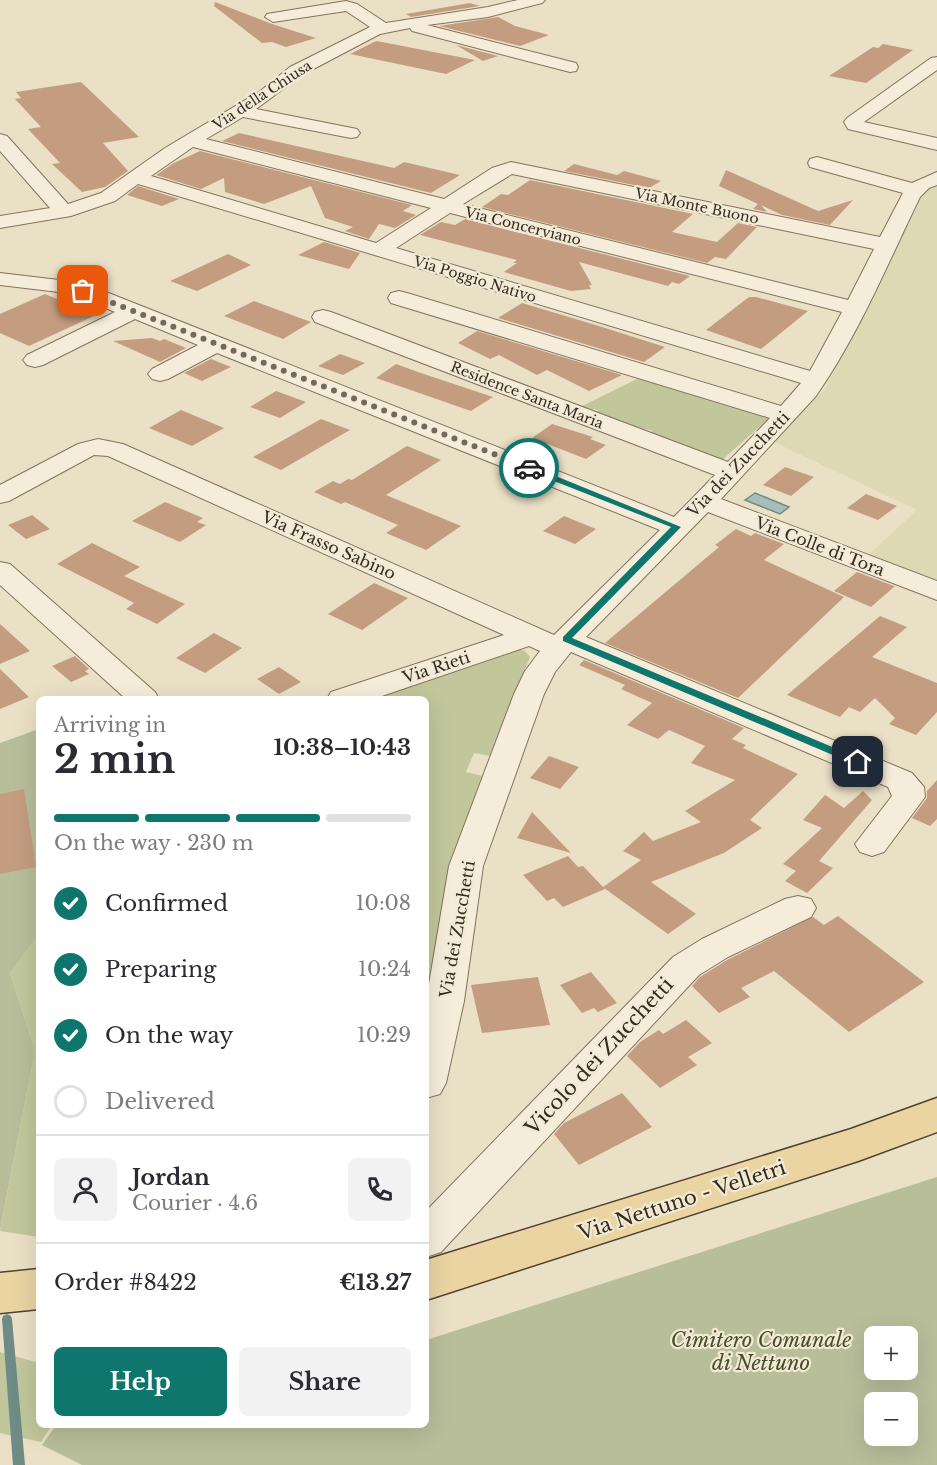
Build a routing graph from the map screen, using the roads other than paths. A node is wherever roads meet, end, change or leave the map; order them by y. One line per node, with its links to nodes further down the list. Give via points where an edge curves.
1 (537, 0): 3 (street, Via della Chiusa, via 482,13)
2 (273, 17): 4 (street, via 343,6)
3 (403, 24): 4 (street, Via della Chiusa); 6 (street)
4 (382, 28): 7 (street, Via della Chiusa, via 296,71)
5 (937, 62): 11 (street, via 853,122 860,127)
6 (570, 67)
7 (241, 111): 8 (street); 10 (street, Via della Chiusa)
8 (351, 132)
9 (0, 140): 16 (street)
10 (190, 141): 13 (street, Via della Chiusa); 15 (street, Via Concerviano)
11 (937, 144)
12 (817, 163): 14 (street)
13 (134, 177): 16 (street, Via della Chiusa, via 108,197); 19 (street, Via Poggio Nativo)
14 (925, 184): 18 (street, Via dei Zucchetti)
15 (446, 206): 18 (street, Via Monte Buono, via 499,172 522,170); 19 (street); 22 (street, Via Concerviano)
16 (64, 212): 17 (street, Via della Chiusa)
17 (0, 222)
18 (886, 245): 22 (street, Via dei Zucchetti)
19 (379, 250): 28 (street, Via Poggio Nativo)
20 (0, 279): 23 (street, via 76,289)
21 (399, 298): 29 (street)
22 (856, 309): 28 (street, Via dei Zucchetti)
23 (134, 311): 25 (street); 26 (street)
24 (323, 317): 30 (street, Residence Santa Maria)
25 (216, 344): 27 (street); 33 (street)
26 (35, 360)
27 (160, 374)
28 (816, 380): 29 (street, Via dei Zucchetti)
29 (786, 415): 30 (street, Via dei Zucchetti)
30 (732, 473): 32 (street, Via dei Zucchetti)
31 (0, 495): 36 (street, Via Frasso Sabino, via 82,451 98,447 118,451)
32 (702, 501): 33 (street, Via dei Zucchetti); 35 (street, Via Colle di Tora)
33 (676, 527): 37 (street, Via dei Zucchetti)
34 (0, 570): 38 (street)
35 (937, 591)
36 (530, 636): 37 (street, Via Frasso Sabino); 39 (street, Via Rieti)
37 (562, 644): 40 (street, Via Frasso Sabino, via 900,780 908,787 909,797); 42 (street, Via dei Zucchetti, via 532,686 470,852)
38 (141, 696)
39 (351, 696)
40 (872, 844)
41 (798, 908): 44 (street, Vicolo dei Zucchetti, via 686,966)
42 (429, 1070)
43 (937, 1114): 45 (main road, Via Nettuno - Velletri, via 836,1151)
44 (429, 1236)
45 (429, 1279)
46 (36, 1289): 47 (main road)
47 (0, 1293)

